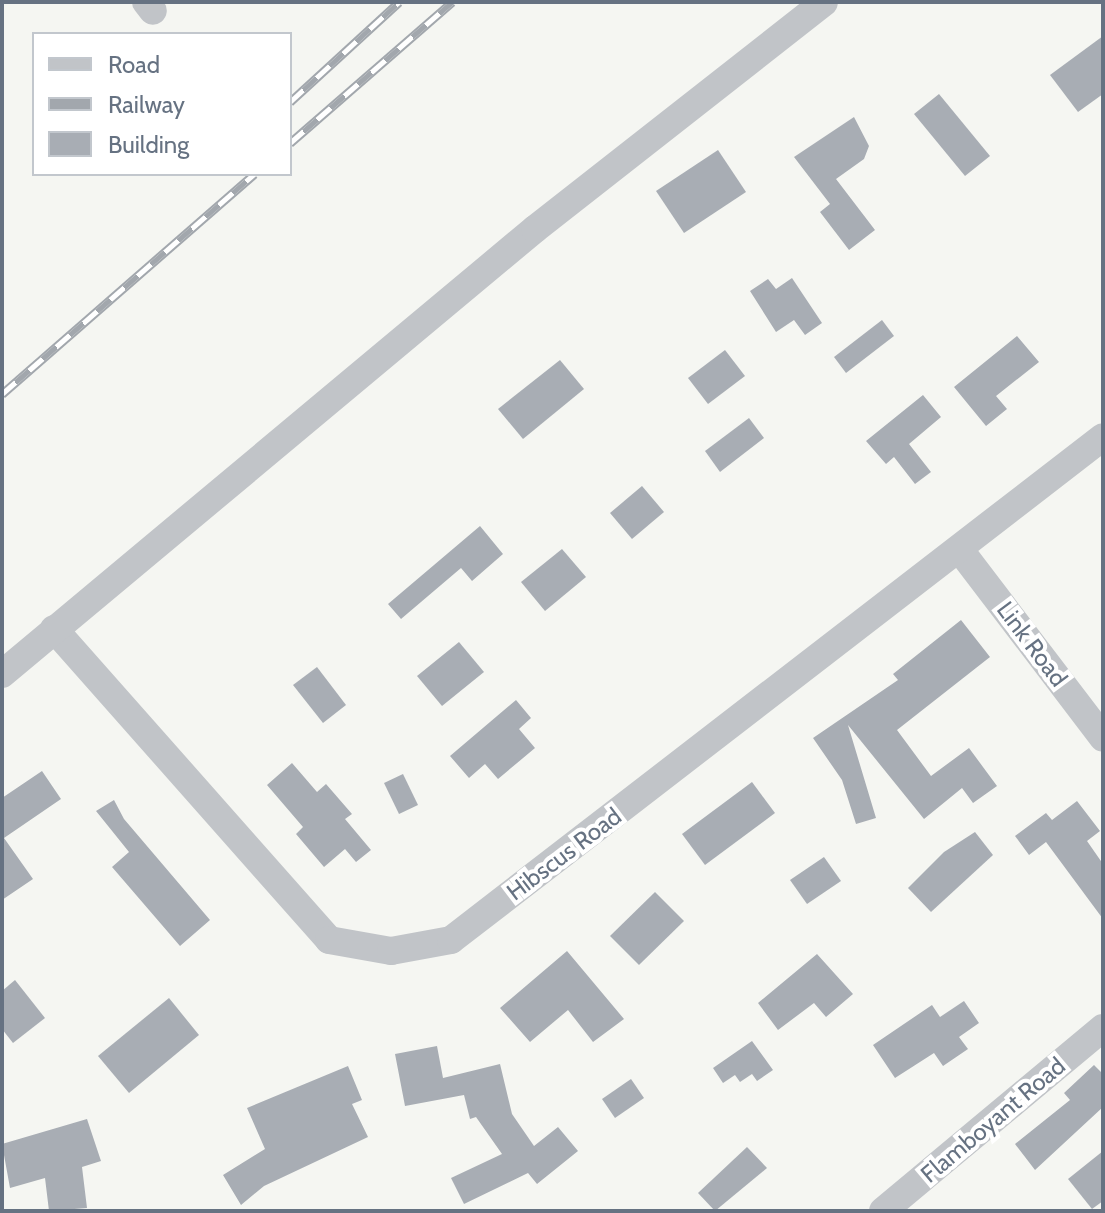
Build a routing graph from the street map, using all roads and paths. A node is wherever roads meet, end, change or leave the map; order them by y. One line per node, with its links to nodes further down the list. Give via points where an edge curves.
1 (824, 2): 4 (street, via 535,229)
2 (1103, 437): 3 (street, Hibscus Road)
3 (960, 550): 4 (street, Hibscus Road, via 451,940 391,951 329,940); 6 (street, Link Road)
4 (54, 629): 5 (street)
5 (2, 674)
6 (1103, 738)
7 (1103, 1028): 8 (street, Flamboyant Road)
8 (883, 1211)

